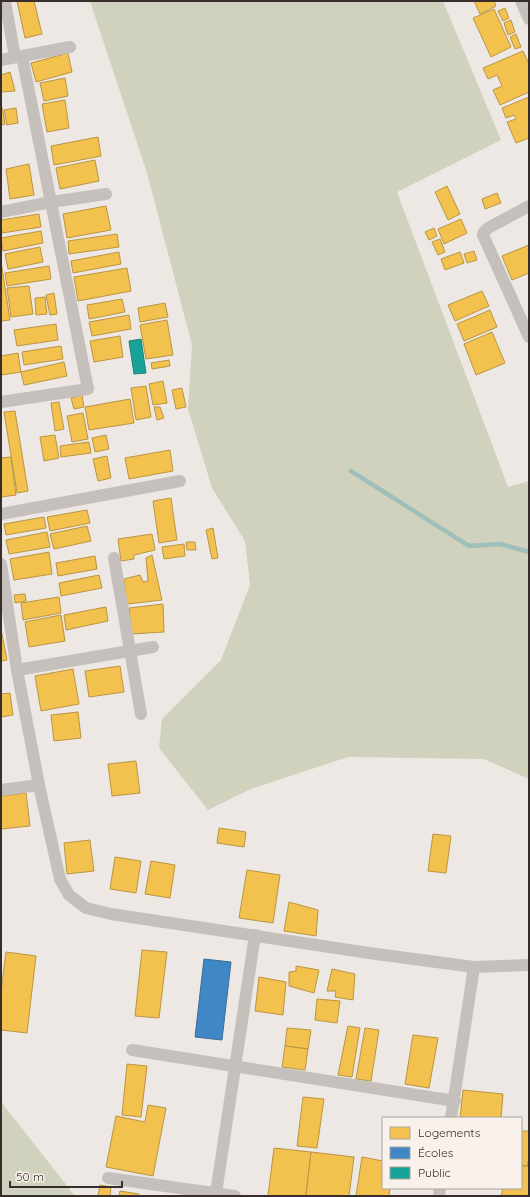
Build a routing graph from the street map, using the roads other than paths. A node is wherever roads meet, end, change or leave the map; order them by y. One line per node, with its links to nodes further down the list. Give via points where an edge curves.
1 (5, 1): 5 (street)
2 (521, 1): 3 (street)
3 (529, 19)
4 (70, 47): 5 (street)
5 (19, 57): 6 (street); 8 (street)
6 (1, 60)
7 (106, 194): 8 (street)
8 (51, 202): 10 (street); 12 (street, via 88,389)
9 (529, 206): 11 (street, via 488,228 483,236)
10 (1, 212)
11 (529, 337)
12 (1, 402)
13 (180, 481): 14 (street)
14 (1, 514)
15 (114, 558): 18 (street)
16 (1, 565): 19 (street)
17 (153, 647): 18 (street)
18 (130, 651): 19 (street); 20 (street)
19 (17, 670): 21 (street)
20 (141, 714)
21 (39, 785): 22 (street); 23 (street, via 60,879 69,895 86,908)
22 (1, 790)
23 (255, 935): 25 (street); 27 (street)
24 (529, 966): 25 (street)
25 (474, 967): 28 (street)
26 (132, 1050): 27 (street)
27 (235, 1066): 28 (street); 31 (street)
28 (455, 1101): 29 (street)
29 (451, 1117)
30 (108, 1178): 31 (street)
31 (216, 1193): 32 (street)
32 (235, 1196)

